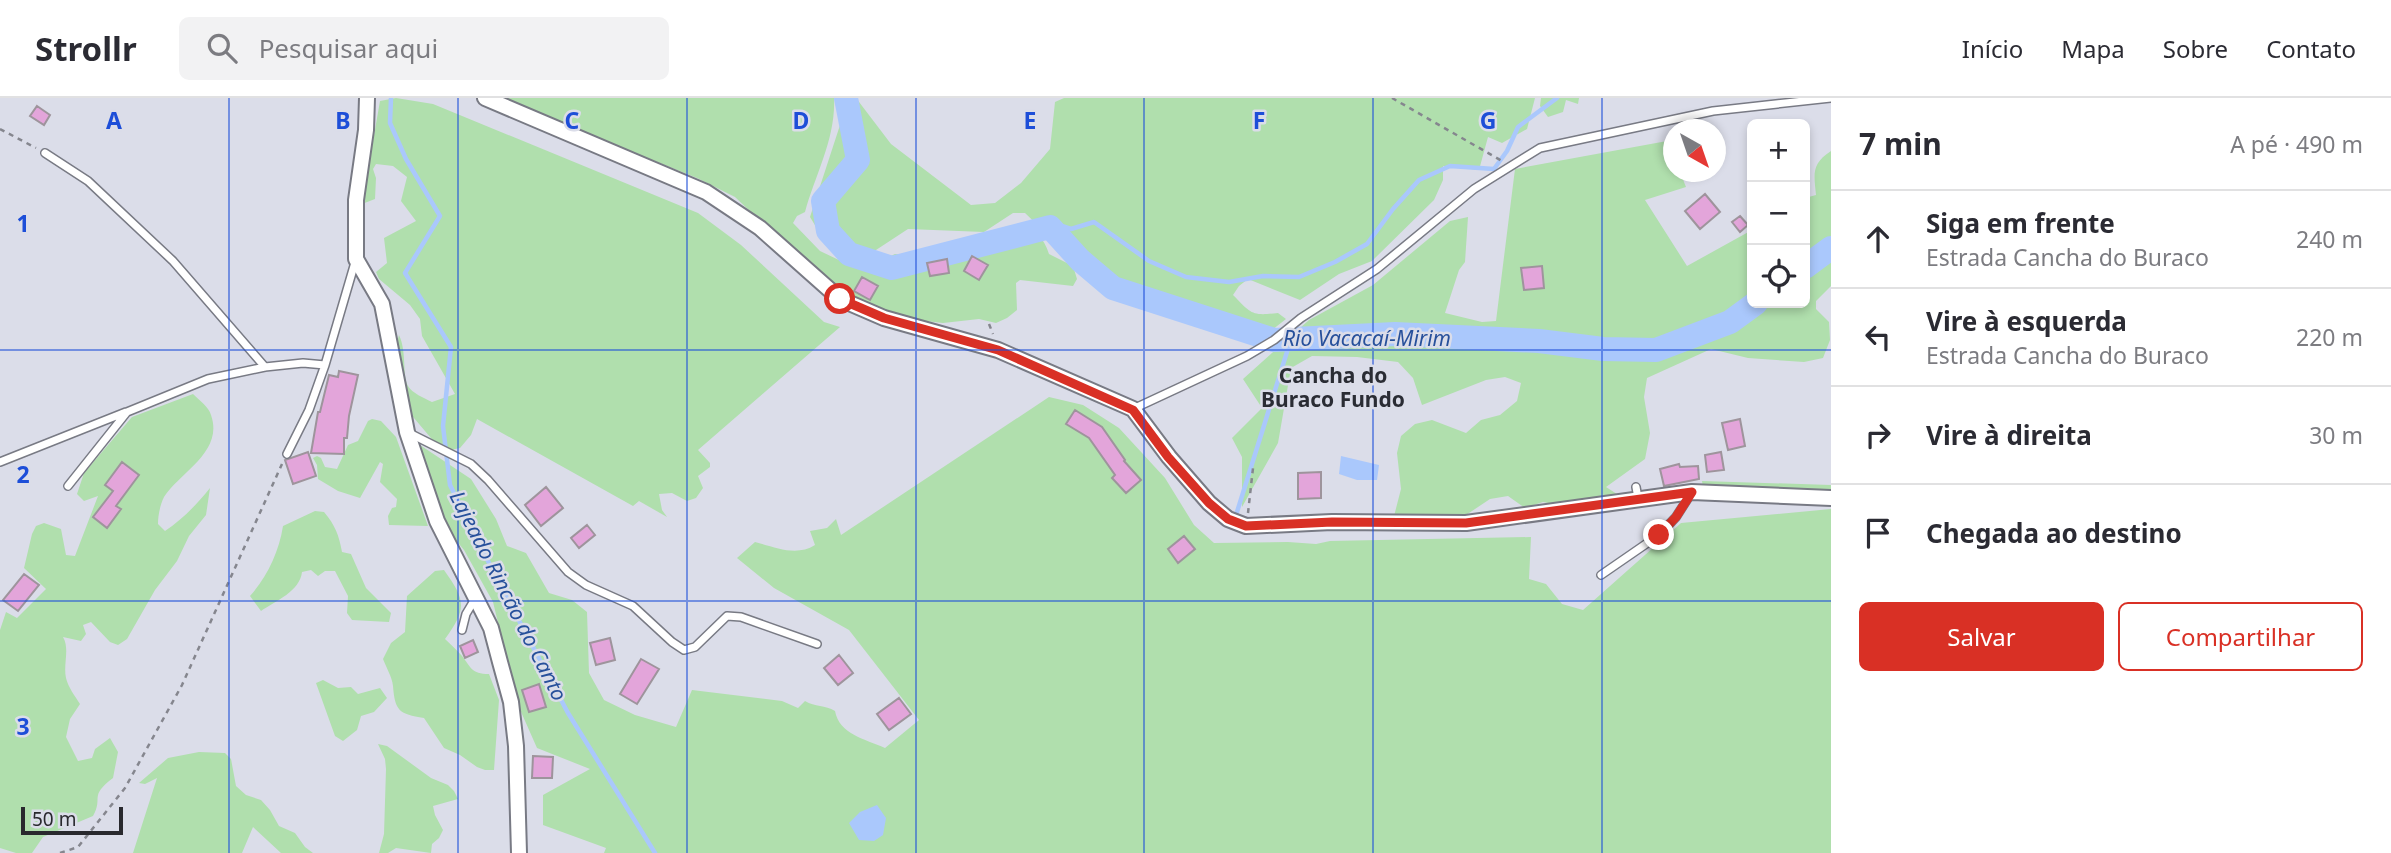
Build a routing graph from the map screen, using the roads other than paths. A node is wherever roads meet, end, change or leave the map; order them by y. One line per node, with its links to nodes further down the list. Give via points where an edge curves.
1 (367, 98): 5 (street, via 356,200)
2 (485, 98): 8 (street, via 706,192 760,228 840,299 884,318 998,350)
3 (1831, 98): 8 (lane, via 1700,113 1540,148 1474,189 1377,269 1274,340)
4 (45, 153): 7 (lane, via 88,181 173,261)
5 (356, 259): 6 (lane); 10 (street, via 382,304)
6 (325, 365): 7 (lane); 11 (lane)
7 (265, 366): 9 (lane, via 208,379)
8 (1133, 410): 14 (street, via 1209,503 1228,519 1246,526 1466,523 1637,493)
9 (127, 412): 12 (lane); 13 (lane)
10 (407, 432): 17 (street, via 437,521); 19 (lane, via 471,464 568,572 633,606 684,649 695,647 727,616)
11 (286, 454)
12 (0, 462)
13 (68, 486)
14 (1692, 492): 15 (street); 16 (lane, via 1659,535)
15 (1831, 498)
16 (1601, 575)
17 (476, 598): 18 (lane); 20 (street, via 491,628 511,702)
18 (462, 630)
19 (817, 644)
20 (519, 853)

